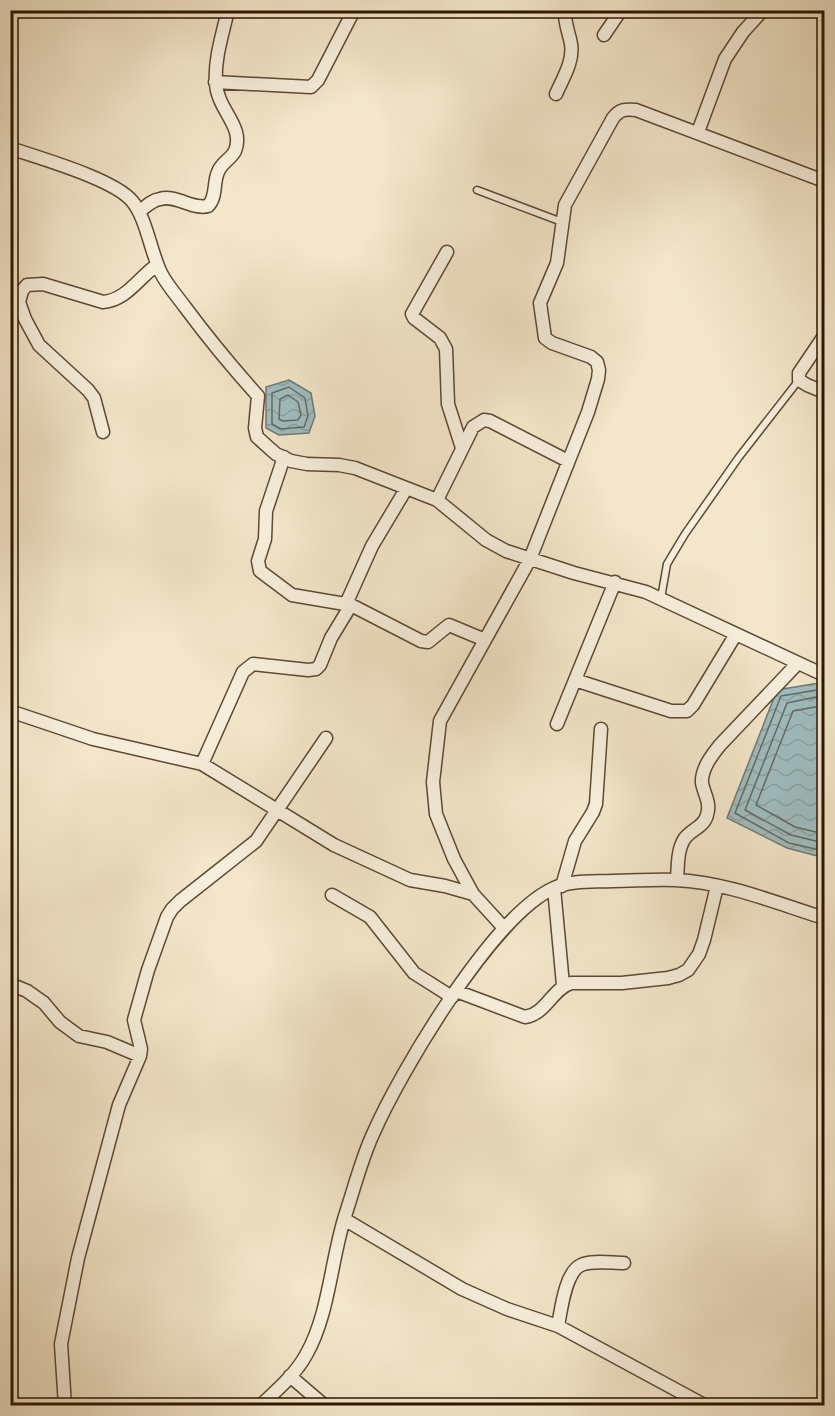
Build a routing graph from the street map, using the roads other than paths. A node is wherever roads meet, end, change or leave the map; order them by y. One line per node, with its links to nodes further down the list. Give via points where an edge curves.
1 (228, 10): 7 (street)
2 (354, 10): 7 (street, via 311,87)
3 (565, 10): 8 (street, via 572,52)
4 (621, 10): 6 (street)
5 (763, 10): 9 (street, via 725,59)
6 (604, 35)
7 (215, 82): 13 (street, via 220,102 238,136 235,152 219,169 212,202 203,208 166,198)
8 (556, 94)
9 (698, 132): 11 (street); 14 (street, via 636,110 618,112 565,205)
10 (10, 148): 13 (street, via 108,184 122,191)
11 (825, 181)
12 (477, 190): 14 (lane)
13 (139, 212): 16 (street)
14 (562, 222): 23 (street, via 557,263 540,303 543,331 552,343 591,357 599,370 588,412)
15 (447, 252): 21 (street, via 412,314 440,338 446,349 448,404)
16 (149, 271): 20 (street, via 113,301 103,302 34,283 22,291 19,302 39,345 81,381 94,399); 22 (street, via 163,276 258,396 257,437)
17 (825, 336): 18 (street, via 803,365)
18 (800, 380): 19 (street); 28 (lane, via 685,534 667,564)
19 (825, 392)
20 (103, 432)
21 (462, 448): 23 (street, via 473,427 484,420); 25 (street)
22 (284, 457): 24 (street, via 307,464 356,468); 29 (street, via 266,511 260,571 292,595)
23 (568, 460): 26 (street)
24 (406, 489): 25 (street); 29 (street, via 372,546)
25 (436, 500): 26 (street, via 486,540)
26 (530, 559): 27 (street); 31 (street)
27 (615, 582): 28 (street); 34 (street)
28 (661, 598): 30 (street)
29 (349, 605): 31 (street, via 421,641 428,642 449,625); 39 (street, via 316,669 253,664 243,672)
30 (736, 634): 32 (street); 34 (street, via 687,711 671,711)
31 (485, 640): 44 (street, via 440,721 433,782 436,814 443,834)
32 (797, 664): 33 (street); 41 (street, via 710,759 702,782 708,800 707,817 683,842)
33 (825, 675)
34 (575, 680): 36 (street)
35 (10, 711): 39 (street, via 93,739)
36 (557, 724)
37 (601, 729): 43 (street, via 596,804 575,841)
38 (326, 738): 40 (street)
39 (202, 765): 40 (street)
40 (278, 811): 44 (street, via 334,845 395,874); 51 (street, via 249,848 176,905 148,970 134,1020)
41 (677, 880): 42 (street); 43 (street, via 580,882)
42 (717, 886): 46 (street); 49 (street, via 704,940 687,970 668,978)
43 (558, 887): 47 (street, via 535,900); 49 (street)
44 (473, 894): 47 (street)
45 (332, 895): 50 (street, via 370,917 414,972)
46 (825, 918)
47 (504, 928): 50 (street)
48 (10, 984): 51 (street, via 44,1003 79,1036 107,1042)
49 (563, 985): 50 (street, via 538,1012 525,1017)
50 (454, 994): 52 (street, via 402,1077 372,1135)
51 (140, 1056): 56 (street, via 118,1105 75,1269 61,1344)
52 (344, 1219): 54 (street, via 462,1289); 55 (street, via 319,1322 306,1355)
53 (624, 1263): 54 (street, via 579,1265 566,1288)
54 (558, 1326): 59 (street)
55 (290, 1376): 57 (street); 58 (street)
56 (65, 1406)
57 (260, 1406)
58 (325, 1406)
59 (706, 1406)

